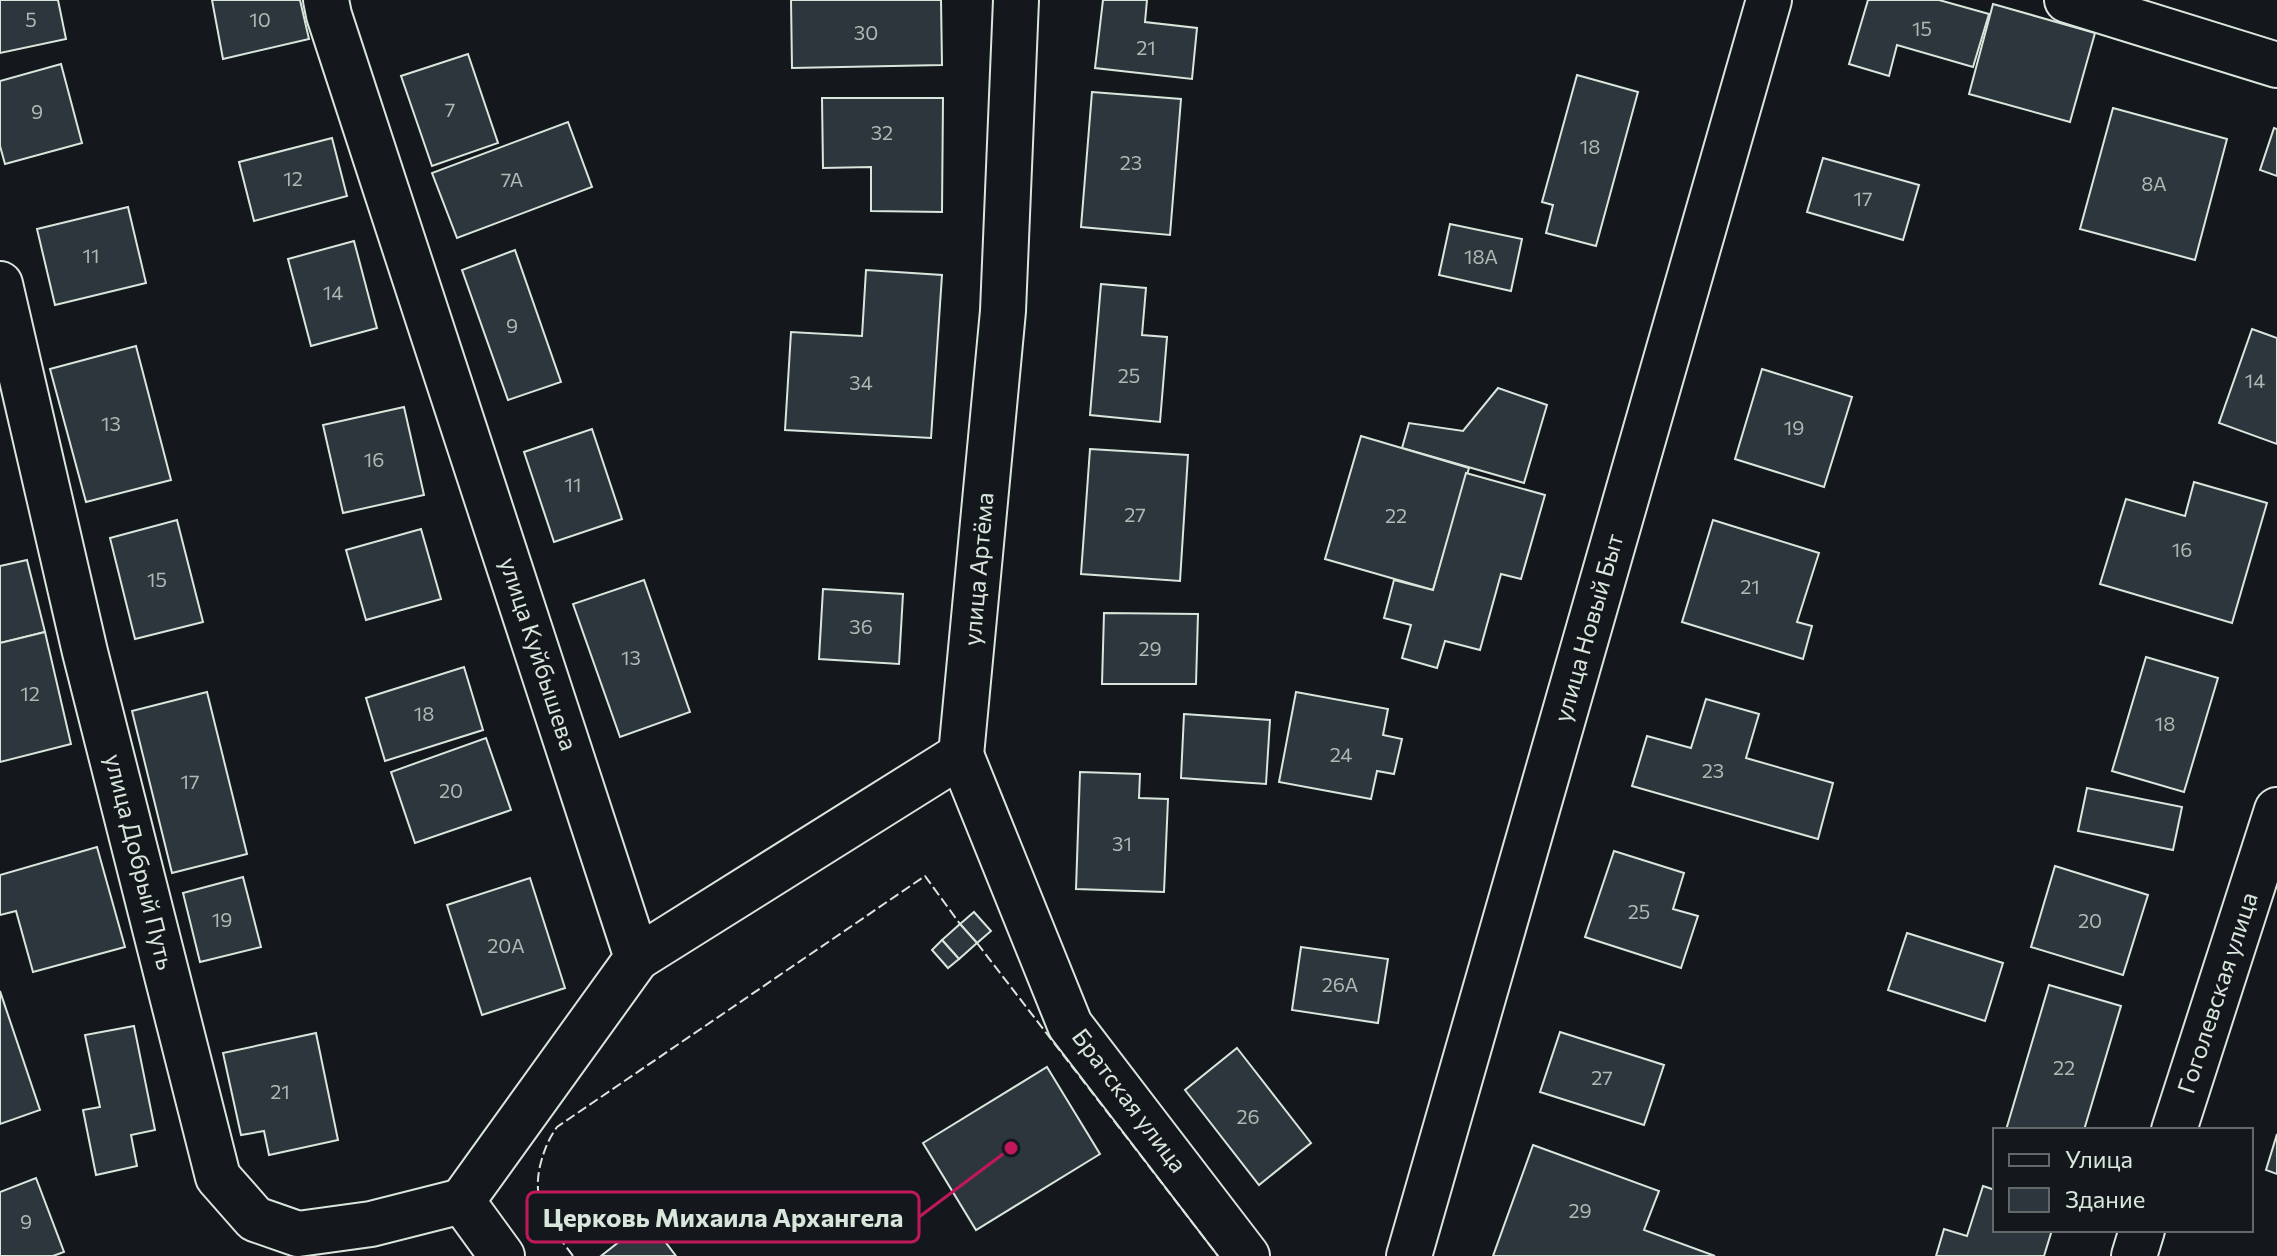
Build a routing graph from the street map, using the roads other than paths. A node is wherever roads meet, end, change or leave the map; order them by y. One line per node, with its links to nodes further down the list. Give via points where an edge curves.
1 (326, 0): 9 (street, улица Куйбышева)
2 (1016, 0): 7 (street, улица Артёма, via 1003,311)
3 (1769, 0): 15 (street, улица Новый Быт)
4 (2067, 0): 5 (street)
5 (2277, 65)
6 (0, 284): 11 (street, улица Добрый Путь, via 85,652 218,1177 255,1219 298,1234 371,1224)
7 (961, 755): 9 (street); 14 (street, Братская улица, via 1070,1025)
8 (2277, 810): 10 (street, Гоголевская улица)
9 (637, 958): 11 (street)
10 (2175, 1128)
11 (462, 1201): 13 (street)
12 (2141, 1232): 16 (street)
13 (502, 1256)
14 (1247, 1256)
15 (1409, 1256)
16 (2134, 1256)

